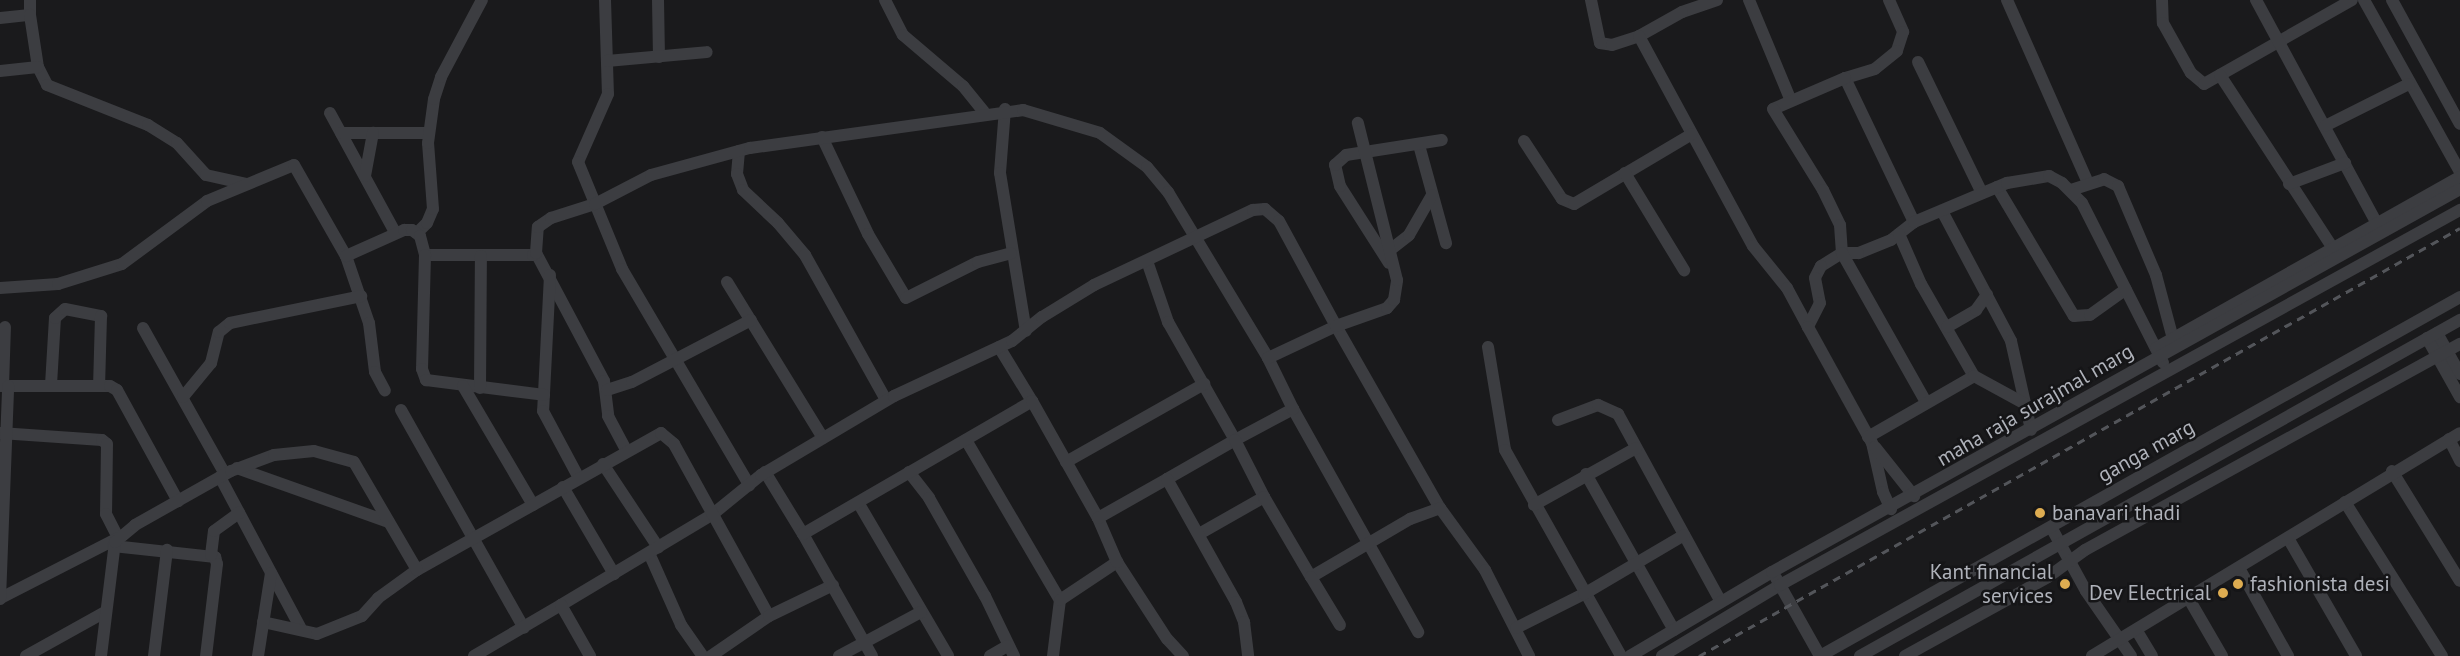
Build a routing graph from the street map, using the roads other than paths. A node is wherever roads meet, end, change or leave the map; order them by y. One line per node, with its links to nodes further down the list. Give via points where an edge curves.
1 (30, 0): 16 (street)
2 (482, 0): 38 (street, via 441,77)
3 (604, 0): 22 (street)
4 (658, 0): 21 (street)
5 (885, 0): 31 (street, via 903,35 963,86)
6 (1591, 0): 18 (street, via 1600,43 1612,45)
7 (1717, 0): 18 (street, via 1682,12)
8 (1749, 0): 29 (street)
9 (1889, 0): 27 (street, via 1903,32 1897,51 1875,69)
10 (2007, 0): 51 (street)
11 (2162, 0): 26 (street, via 2163,23 2191,73 2204,84)
12 (2256, 0): 19 (street)
13 (2352, 0): 19 (street)
14 (2364, 0): 28 (street)
15 (2392, 0): 34 (street)
16 (30, 15): 17 (street); 24 (street)
17 (0, 18)
18 (1640, 36): 39 (street)
19 (2279, 40): 26 (street); 35 (street)
20 (707, 52): 21 (street)
21 (659, 57): 22 (street)
22 (607, 61): 59 (street, via 608,94 578,162)
23 (1918, 62): 57 (street)
24 (38, 67): 25 (street); 52 (street, via 47,85 58,92 148,125 177,143 206,175)
25 (0, 71)
26 (2220, 75): 53 (street)
27 (1845, 78): 29 (street); 62 (street)
28 (2409, 84): 35 (street); 47 (street)
29 (1791, 101): 73 (street, via 1773,109 1840,225)
30 (1005, 109): 31 (street); 67 (street, via 1046,115 1100,133 1147,167); 72 (street, via 1000,173)
31 (984, 112): 40 (street)
32 (330, 113): 36 (street)
33 (1358, 123): 45 (street)
34 (2460, 124)
35 (2325, 126): 46 (street)
36 (341, 133): 37 (street); 49 (street)
37 (373, 133): 38 (street); 49 (street)
38 (429, 133): 65 (street, via 433,209 427,224)
39 (1692, 134): 48 (street); 91 (street, via 1754,246 1787,288)
40 (822, 137): 44 (street); 72 (street, via 868,234 906,298 978,262)
41 (1442, 140): 43 (street)
42 (1524, 141): 48 (street, via 1567,204 1581,201)
43 (1419, 145): 45 (street); 58 (street)
44 (739, 151): 59 (street, via 651,175); 118 (street, via 737,174 743,190 805,255)
45 (1365, 151): 70 (street); 79 (street, via 1337,160 1335,174)
46 (2345, 163): 53 (street); 63 (street)
47 (2460, 172)
48 (1625, 173): 78 (street)
49 (364, 176): 64 (street)
50 (2460, 177): 63 (street)
51 (2088, 183): 56 (street); 96 (street, via 2104,179 2118,186 2156,275)
52 (249, 184): 75 (street, via 294,165); 82 (street, via 207,201 122,264 58,284)
53 (2289, 184): 69 (street)
54 (1998, 187): 56 (street, via 2032,176 2049,176); 57 (street); 83 (street, via 2074,316 2090,315)
55 (2460, 189): 100 (street, maha raja surajmal marg)
56 (2071, 190): 83 (street, via 2082,203)
57 (1982, 193): 61 (street)
58 (1432, 195): 68 (street); 70 (street, via 1409,235)
59 (595, 204): 71 (street, via 538,226); 102 (street, via 622,269)
60 (2460, 210): 104 (street, maha raja surajmal marg)
61 (1942, 211): 62 (street); 85 (street)
62 (1914, 222): 66 (street)
63 (2376, 222): 69 (street)
64 (395, 232): 65 (street); 75 (street)
65 (417, 233): 74 (street)
66 (1899, 234): 73 (street, via 1858,253); 92 (street, via 1921,284)
67 (1195, 239): 77 (street); 89 (street, via 1253,210 1272,212); 103 (street)
68 (1446, 243)
69 (2332, 247): 96 (street)
70 (1390, 250): 79 (street)
71 (536, 253): 76 (street, via 519,257); 80 (street)
72 (1011, 253): 94 (street)
73 (1842, 253): 91 (street, via 1821,266 1815,278 1820,303); 120 (street)
74 (424, 255): 76 (street); 111 (street, via 422,376 432,383)
75 (346, 256): 84 (street)
76 (481, 256): 112 (street)
77 (1147, 261): 94 (street, via 1074,297); 107 (street, via 1168,322)
78 (1684, 270)
79 (1395, 273): 89 (street, via 1397,290 1387,308)
80 (550, 274): 113 (street); 115 (street)
81 (727, 282): 87 (street)
82 (0, 288)
83 (2126, 288): 100 (street)
84 (361, 296): 114 (street, via 369,322 375,372); 116 (street, via 230,323 219,332 211,363)
85 (1987, 296): 92 (street, via 1976,310); 121 (street, via 2011,341)
86 (2460, 297): 160 (street, ganga marg)
87 (751, 320): 102 (street); 128 (street)
88 (2460, 320): 95 (street, ganga marg)
89 (1336, 326): 103 (street); 154 (street)
90 (5, 327): 109 (street)
91 (1809, 327): 131 (street)
92 (1947, 327): 106 (street)
93 (143, 328): 116 (street)
94 (1026, 331): 98 (street)
95 (2432, 335): 101 (street); 168 (street, ganga marg)
96 (2173, 339): 100 (street)
97 (2460, 344): 101 (street)
98 (999, 347): 118 (street); 119 (street)
99 (1488, 347): 153 (street, via 1505,450)
100 (2158, 353): 104 (street); 125 (street, maha raja surajmal marg)
101 (2442, 355): 105 (street); 117 (street); 173 (street)
102 (677, 358): 113 (street, via 633,382); 145 (street)
103 (1268, 358): 122 (street)
104 (2168, 372): 183 (street, maha raja surajmal marg)
105 (2460, 374)
106 (1974, 375): 120 (street); 121 (street)
107 (1204, 384): 130 (street); 135 (street)
108 (51, 385): 109 (street); 110 (street); 110 (street, via 55,318 65,309 101,316)
109 (4, 386): 126 (street)
110 (99, 386): 149 (street, via 110,386 123,397)
111 (463, 386): 112 (street); 152 (street)
112 (480, 388): 115 (street)
113 (607, 390): 133 (street, via 605,407)
114 (386, 391)
115 (544, 395): 143 (street, via 548,423)
116 (183, 397): 142 (street)
117 (2460, 397)
118 (886, 400): 128 (street)
119 (1032, 401): 129 (street); 135 (street)
120 (1926, 402): 131 (street)
121 (2027, 405): 125 (street)
122 (1293, 409): 130 (street); 167 (street)
123 (401, 410): 165 (street)
124 (1558, 420): 132 (street, via 1587,407 1608,407 1618,414)
125 (2031, 430): 147 (street, maha raja surajmal marg)
126 (3, 434): 166 (street, via 102,440 107,444 106,514); 185 (street)
127 (2454, 436): 134 (street); 138 (street)
128 (823, 438): 139 (street)
129 (966, 440): 140 (street); 187 (street)
130 (1235, 440): 144 (street); 148 (street)
131 (1870, 440): 147 (street); 155 (street)
132 (1636, 448): 141 (street); 163 (street)
133 (626, 450): 136 (street); 157 (street, via 655,435 666,434)
134 (2460, 461)
135 (1066, 462): 158 (street)
136 (603, 464): 143 (street); 170 (street)
137 (237, 468): 142 (street); 159 (street); 159 (street, via 293,451 333,454 354,462)
138 (2392, 471): 150 (street); 181 (street)
139 (765, 472): 145 (street); 161 (street)
140 (909, 472): 151 (street); 203 (street, via 929,498 993,610)
141 (1586, 474): 153 (street); 174 (street)
142 (222, 476): 149 (street); 156 (street)
143 (579, 478): 146 (street)
144 (1167, 479): 158 (street); 162 (street)
145 (749, 485): 157 (street)
146 (563, 487): 152 (street); 179 (street)
147 (1914, 496): 155 (street, maha raja surajmal marg)
148 (1264, 497): 162 (street); 180 (street)
149 (178, 501): 166 (street)
150 (2345, 502): 164 (street); 235 (street)
151 (859, 504): 161 (street); 191 (street)
152 (533, 505): 165 (street)
153 (1534, 505): 184 (street)
154 (1440, 508): 167 (street, via 1410,519); 197 (street, via 1485,570)
155 (1891, 509): 177 (street, maha raja surajmal marg)
156 (239, 513): 171 (street, via 214,531); 178 (street)
157 (712, 514): 170 (street); 192 (street)
158 (1098, 519): 172 (street)
159 (388, 522): 176 (street)
160 (2051, 527): 168 (street); 226 (street, ganga marg)
161 (803, 534): 182 (street)
162 (1199, 534): 221 (street, via 1244,622)
163 (1684, 535): 174 (street); 188 (street)
164 (2288, 538): 175 (street); 234 (street)
165 (476, 539): 176 (street); 196 (street)
166 (115, 542): 169 (street); 185 (street); 190 (street)
167 (1369, 543): 180 (street); 200 (street)
168 (2061, 544): 173 (street); 227 (street, ganga marg)
169 (166, 550): 171 (street); 208 (street)
170 (653, 550): 179 (street); 213 (street, via 681,625)
171 (211, 555): 209 (street, via 218,564)
172 (1117, 562): 187 (street); 220 (street, via 1167,639)
173 (2068, 562): 201 (street); 228 (street)
174 (1636, 563): 184 (street); 198 (street)
175 (2239, 568): 186 (street); 233 (street)
176 (417, 570): 195 (street, via 378,598 362,616 324,633)
177 (1772, 572): 183 (street); 188 (street, maha raja surajmal marg)
178 (271, 573): 193 (street); 195 (street)
179 (614, 574): 189 (street)
180 (1311, 577): 194 (street)
181 (2460, 581)
182 (833, 585): 192 (street); 202 (street)
183 (1780, 585): 225 (street, maha raja surajmal marg); 226 (street)
184 (1584, 594): 197 (street); 223 (street)
185 (1, 599)
186 (2189, 599): 199 (street); 232 (street)
187 (1060, 600): 219 (street)
188 (1721, 602): 198 (street, maha raja surajmal marg)
189 (561, 606): 196 (street); 212 (street)
190 (105, 612): 204 (street); 207 (street)
191 (921, 612): 202 (street); 217 (street)
192 (769, 616): 214 (street)
193 (263, 622): 195 (street); 210 (street)
194 (1340, 625)
195 (300, 627)
196 (524, 628): 205 (street)
197 (1516, 628): 222 (street)
198 (1674, 630): 224 (street, maha raja surajmal marg)
199 (2136, 631): 201 (street); 231 (street)
200 (1418, 632)
201 (2122, 640): 229 (street); 230 (street)
202 (863, 641): 215 (street); 216 (street)
203 (1011, 651): 218 (street)
204 (42, 652): 206 (street)
205 (490, 652): 211 (street)
206 (26, 656)
207 (100, 656)
208 (154, 656)
209 (206, 656)
210 (258, 656)
211 (474, 656)
212 (590, 656)
213 (704, 656)
214 (711, 656)
215 (839, 656)
216 (872, 656)
217 (948, 656)
218 (990, 656)
219 (1053, 656)
220 (1183, 656)
221 (1248, 656)
222 (1529, 656)
223 (1621, 656)
224 (1630, 656)
225 (1662, 656)
226 (1820, 656)
227 (1860, 656)
228 (1905, 656)
229 (2094, 656)
230 (2131, 656)
231 (2152, 656)
232 (2222, 656)
233 (2288, 656)
234 (2356, 656)
235 (2442, 656)

